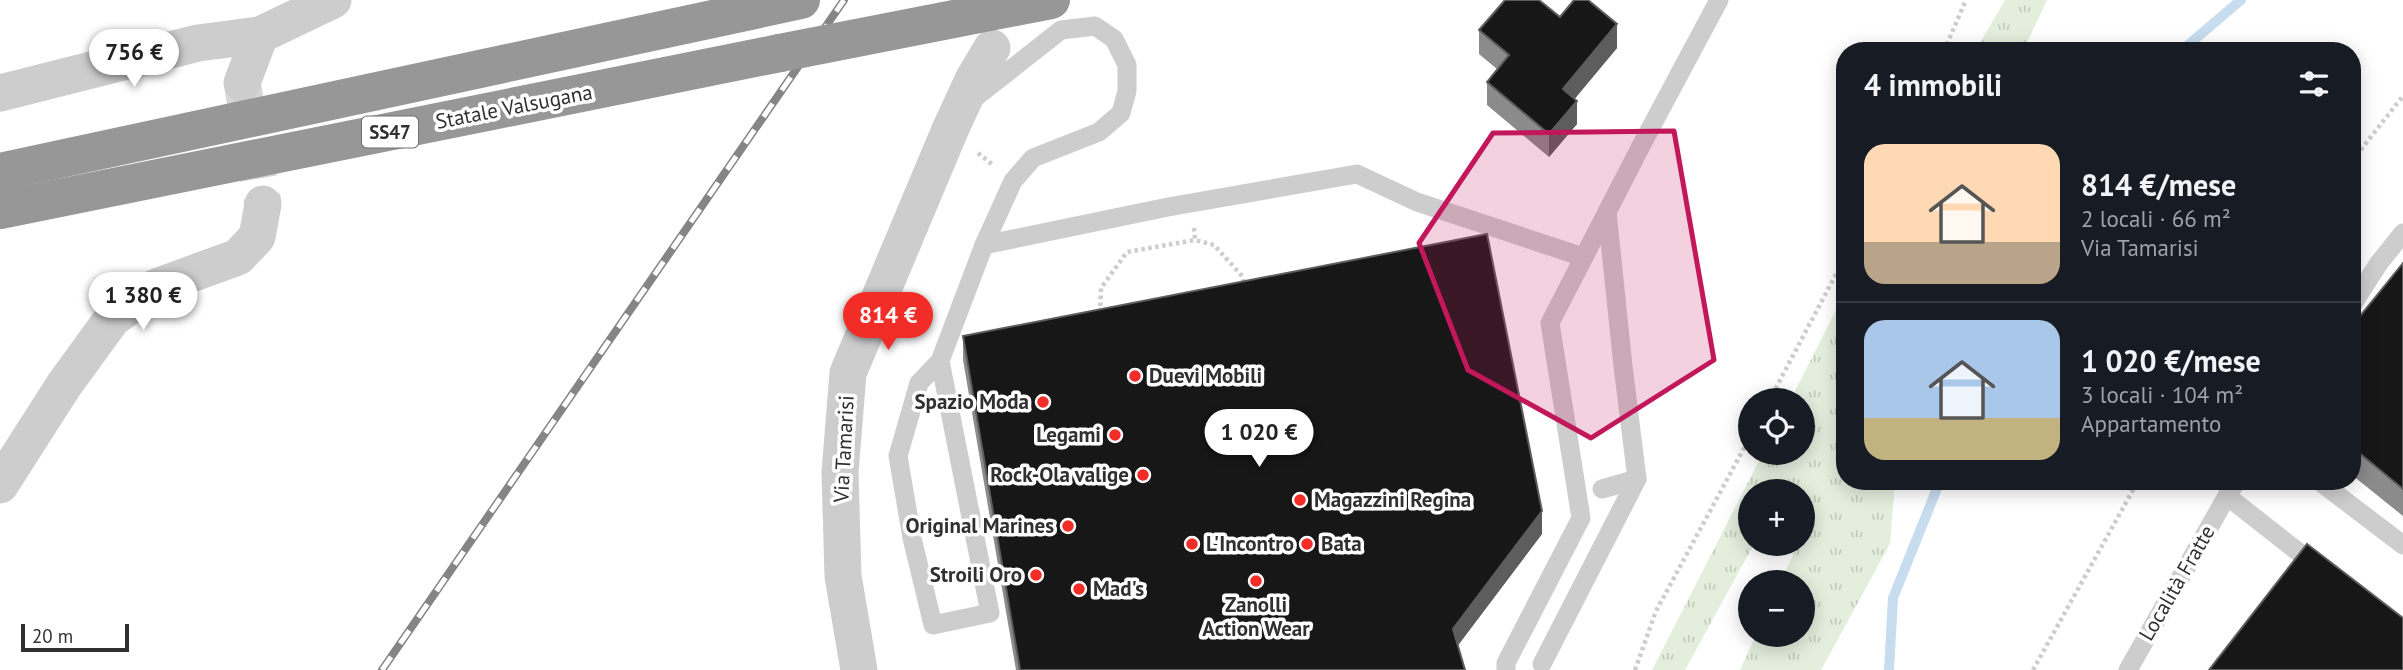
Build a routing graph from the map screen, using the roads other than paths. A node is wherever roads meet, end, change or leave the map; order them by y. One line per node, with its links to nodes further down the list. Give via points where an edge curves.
1 (333, 0): 5 (street)
2 (1051, 0): 12 (highway, Statale Valsugana / SS47, bridge)
3 (1719, 0): 13 (lane)
4 (783, 4): 10 (highway, Statale Valsugana / SS47)
5 (260, 35): 7 (street); 8 (street, via 198,43)
6 (992, 48): 9 (street, Via Tamarisi)
7 (243, 83)
8 (0, 93)
9 (960, 109): 15 (lane, via 1061,30 1095,26 1114,39 1127,65 1121,113 1099,132 1033,158 1013,181); 28 (street, Via Tamarisi, via 848,373 839,472 843,576)
10 (0, 172)
11 (263, 204): 20 (street, via 257,237 238,257 156,288 112,319)
12 (0, 210)
13 (1607, 211): 16 (lane); 19 (lane)
14 (2403, 233): 17 (lane)
15 (984, 245): 16 (lane, via 1357,174 1417,202); 18 (lane)
16 (1583, 257): 29 (lane, via 1550,323 1581,518)
17 (2361, 291)
18 (940, 361): 18 (lane, via 919,383 898,456 933,625 998,612)
19 (1637, 479): 21 (lane); 27 (lane)
20 (0, 485)
21 (1602, 489)
22 (2231, 490): 30 (lane, Località Fratte)
23 (2233, 490): 26 (lane, Località Fratte)
24 (2331, 490): 25 (lane)
25 (2403, 545)
26 (2337, 582)
27 (1542, 664)
28 (859, 670)
29 (1506, 670)
30 (2128, 670)

